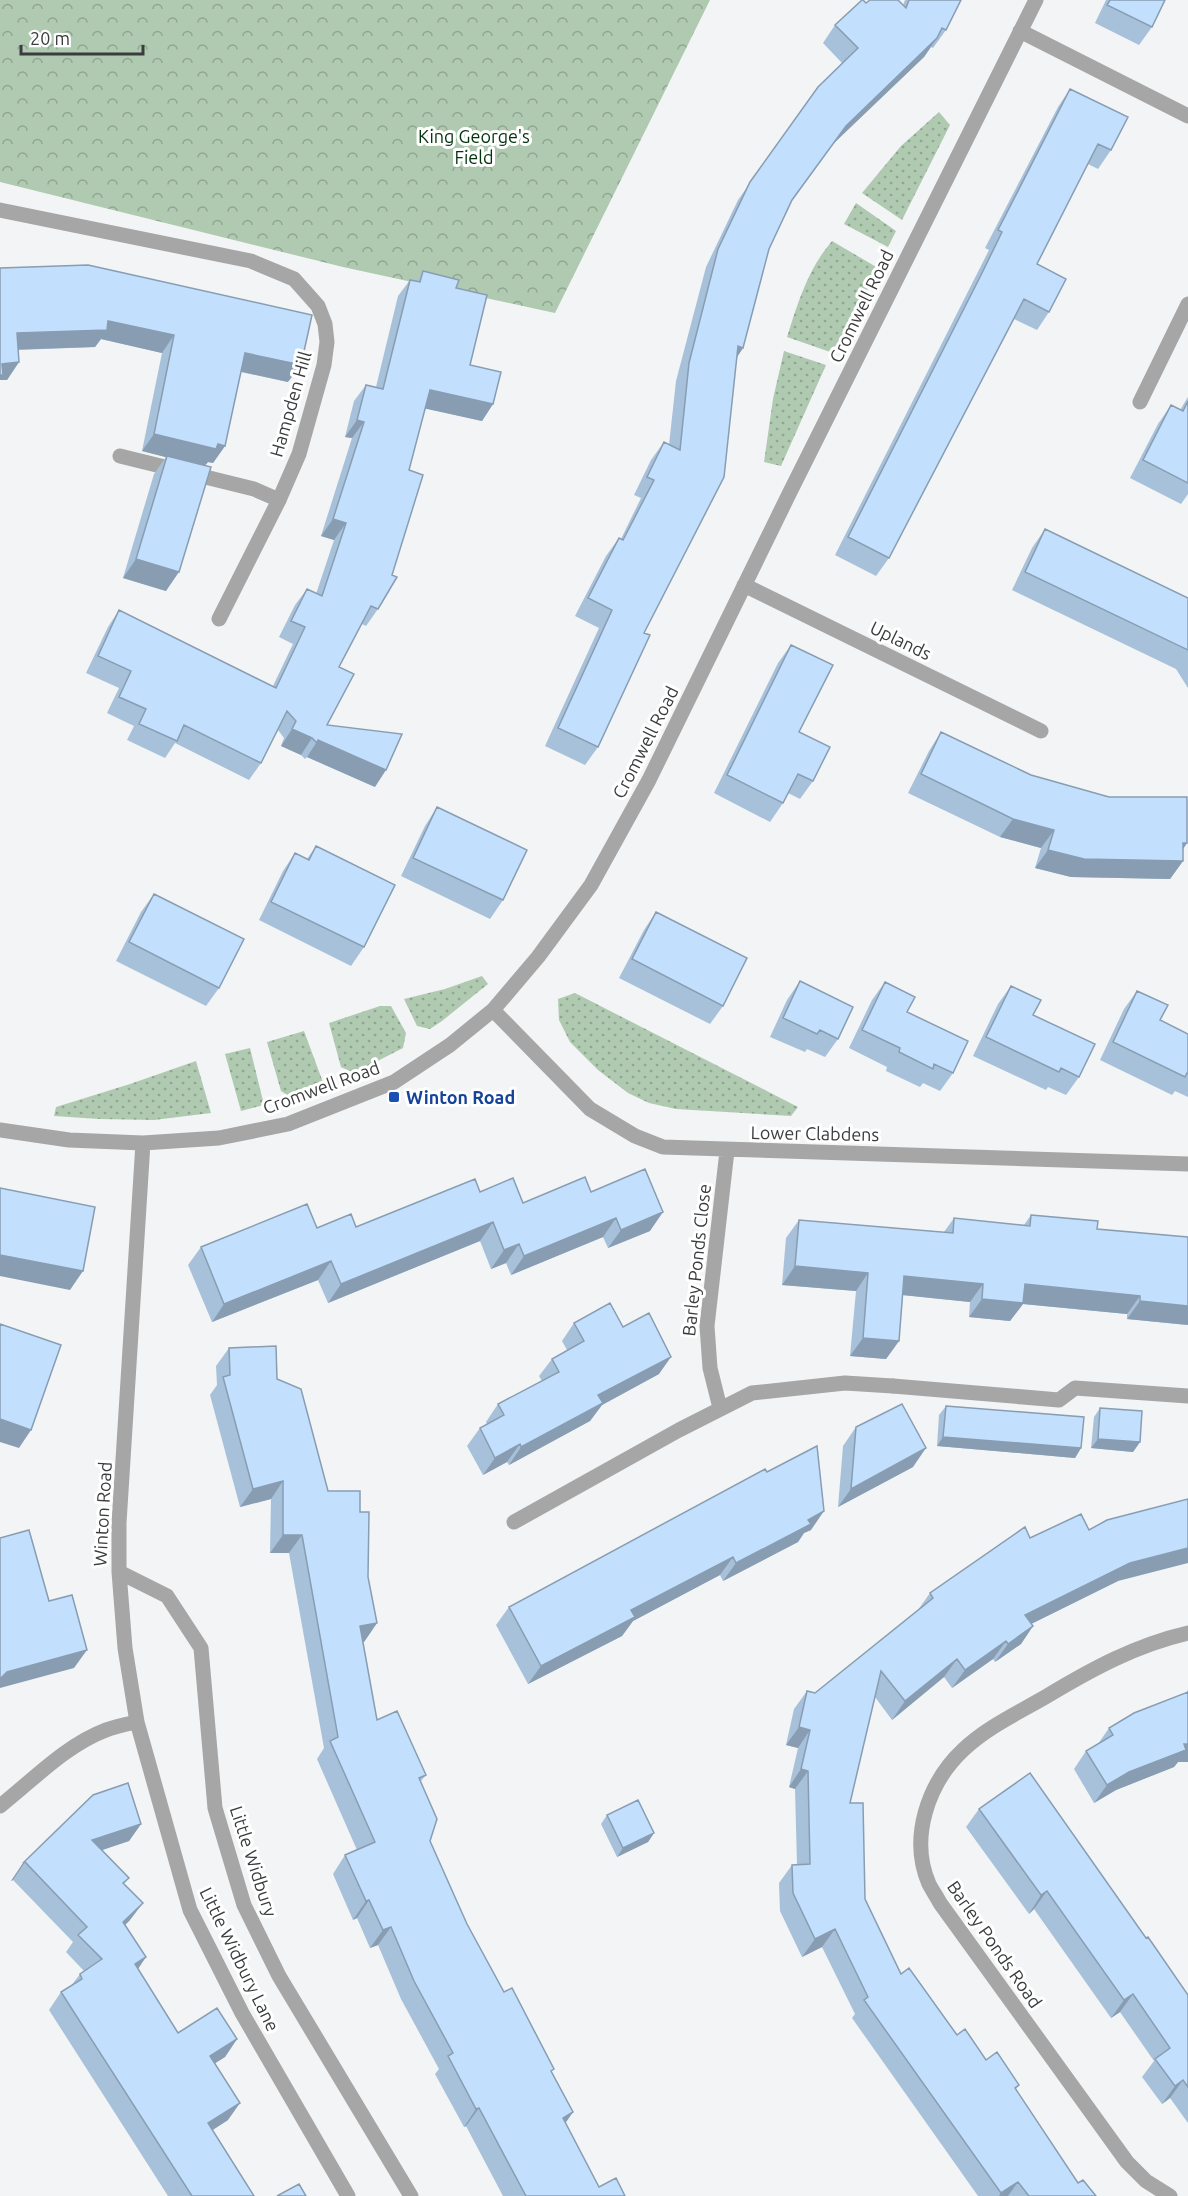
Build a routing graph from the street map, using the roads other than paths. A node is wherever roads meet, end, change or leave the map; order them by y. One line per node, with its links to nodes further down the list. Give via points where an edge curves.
1 (1036, 0): 2 (street, Cromwell Road)
2 (1020, 31): 3 (street); 9 (street, Cromwell Road)
3 (1188, 116)
4 (0, 210): 8 (street, Hampden Hill, via 250,261 294,279 318,306 327,342 299,454)
5 (1188, 304): 6 (street)
6 (1140, 402)
7 (120, 456): 8 (street, via 254,489)
8 (279, 500): 10 (street, Hampden Hill)
9 (744, 585): 11 (street, Uplands); 12 (street, Cromwell Road, via 649,780 591,885)
10 (219, 619)
11 (1041, 731)
12 (493, 1010): 14 (street, Cromwell Road, via 450,1045 394,1082 288,1124 219,1138); 15 (street, Lower Clabdens, via 590,1109 612,1123 663,1147)
13 (0, 1130): 14 (street, Cromwell Road, via 69,1140)
14 (143, 1143): 20 (street, Winton Road)
15 (727, 1151): 16 (street, Lower Clabdens); 18 (street, Barley Ponds Close, via 707,1326 710,1368)
16 (1188, 1164)
17 (1188, 1396): 18 (street, via 1075,1388 1059,1400 845,1383 752,1393)
18 (720, 1408): 19 (street)
19 (514, 1522)
20 (119, 1572): 22 (street, Winton Road, via 125,1648); 25 (street, Little Widbury, via 167,1596 201,1648 215,1808 244,1905 279,1976)
21 (1188, 1633): 26 (street, Barley Ponds Road, via 1137,1648 1087,1671 963,1749 944,1770 926,1806 921,1844 928,1883 940,1903 1127,2162 1146,2181)
22 (137, 1722): 23 (street, via 87,1739); 24 (street, Little Widbury Lane, via 190,1910 242,2013)
23 (0, 1806)
24 (348, 2196)
25 (411, 2196)
26 (1170, 2196)

